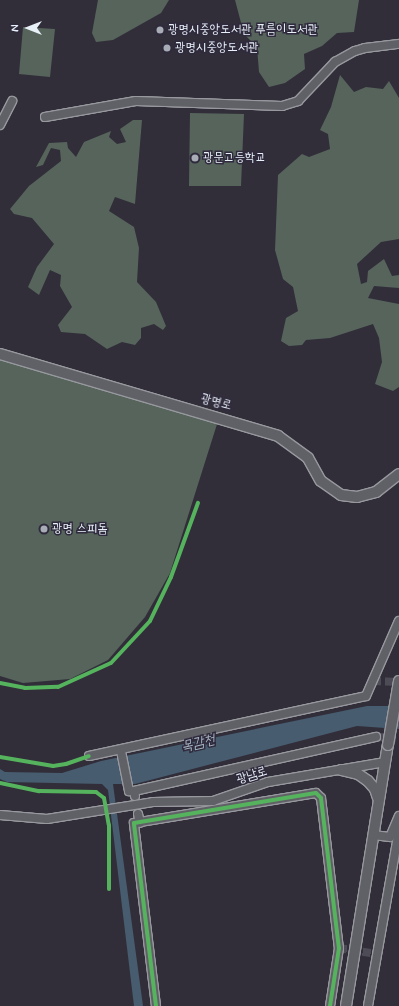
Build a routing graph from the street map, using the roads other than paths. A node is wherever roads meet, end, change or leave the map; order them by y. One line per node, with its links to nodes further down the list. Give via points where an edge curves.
1 (399, 44): 3 (street, via 355,51 335,62 298,101 282,106 136,101)
2 (12, 101): 4 (street)
3 (45, 117)
4 (0, 125)
5 (0, 354): 6 (main road, 광명로, via 278,436 308,458 322,481 341,495 357,497 376,492)
6 (399, 474)
7 (399, 621): 10 (street, via 366,696)
8 (399, 681): 12 (main road, bridge)
9 (376, 737): 10 (street, via 133,793)
10 (121, 751): 11 (street)
11 (89, 756)
12 (385, 762): 13 (street, 광남로); 14 (main road)
13 (342, 770): 14 (main road, via 358,774 368,781 376,790); 15 (street, 광남로, via 268,782 213,801 153,802 47,819)
14 (379, 802): 18 (main road)
15 (0, 815)
16 (399, 816): 19 (street)
17 (399, 830): 20 (street)
18 (373, 835): 19 (street); 23 (main road)
19 (390, 838): 20 (street)
20 (391, 864): 24 (street)
21 (154, 1006): 22 (street, via 134,824 139,818 316,793 322,798 339,948)
22 (330, 1006)
23 (346, 1006)
24 (368, 1006)

